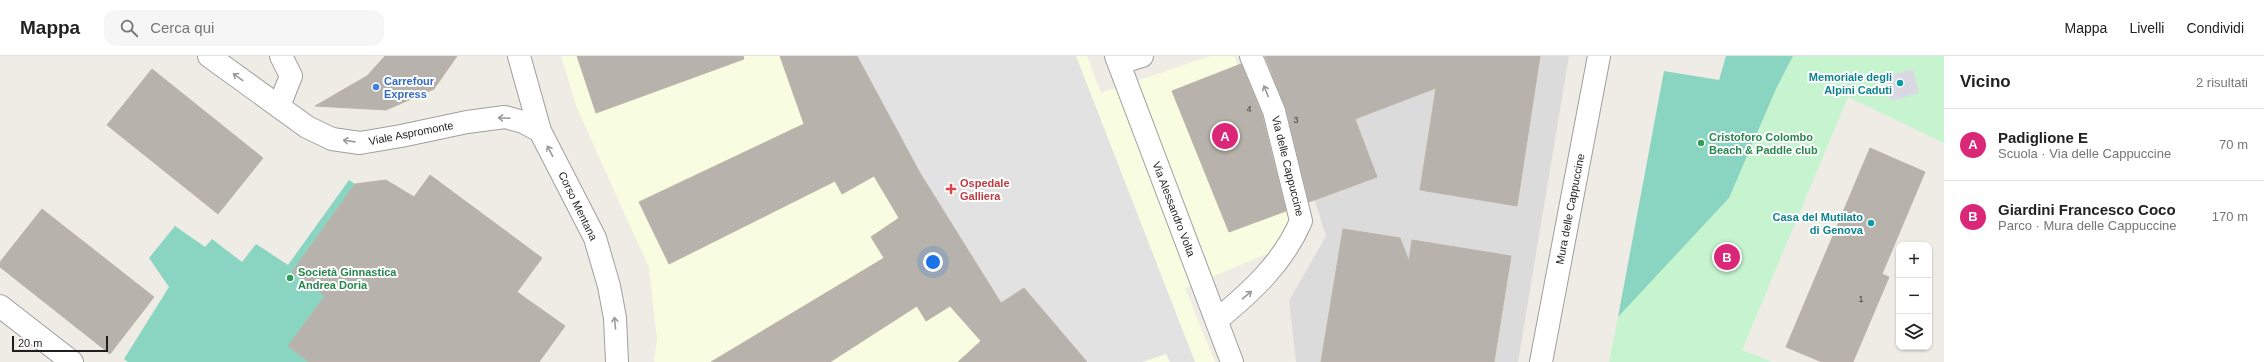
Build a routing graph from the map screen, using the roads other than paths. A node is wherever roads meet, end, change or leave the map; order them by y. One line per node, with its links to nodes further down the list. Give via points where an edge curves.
1 (209, 56): 8 (street, Viale Aspromonte, one-way to 1)
2 (281, 56): 8 (street, via 291,76)
3 (519, 56): 9 (street, Corso Mentana)
4 (1142, 56): 7 (street)
5 (1251, 56): 11 (street, Via delle Cappuccine, one-way to 5, via 1259,285 1294,238 1302,222 1274,111)
6 (1599, 56): 15 (street, Mura delle Cappuccine)
7 (1117, 60): 11 (street, Via Alessandro Volta)
8 (279, 106): 9 (street, Viale Aspromonte, one-way to 8, via 505,117 360,143 332,139 307,128)
9 (540, 131): 13 (street, Corso Mentana, one-way to 9, via 614,312 595,238)
10 (0, 306): 12 (street)
11 (1217, 320): 14 (street, Via Alessandro Volta)
12 (72, 362)
13 (617, 362)
14 (1232, 362)
15 (1541, 362)

